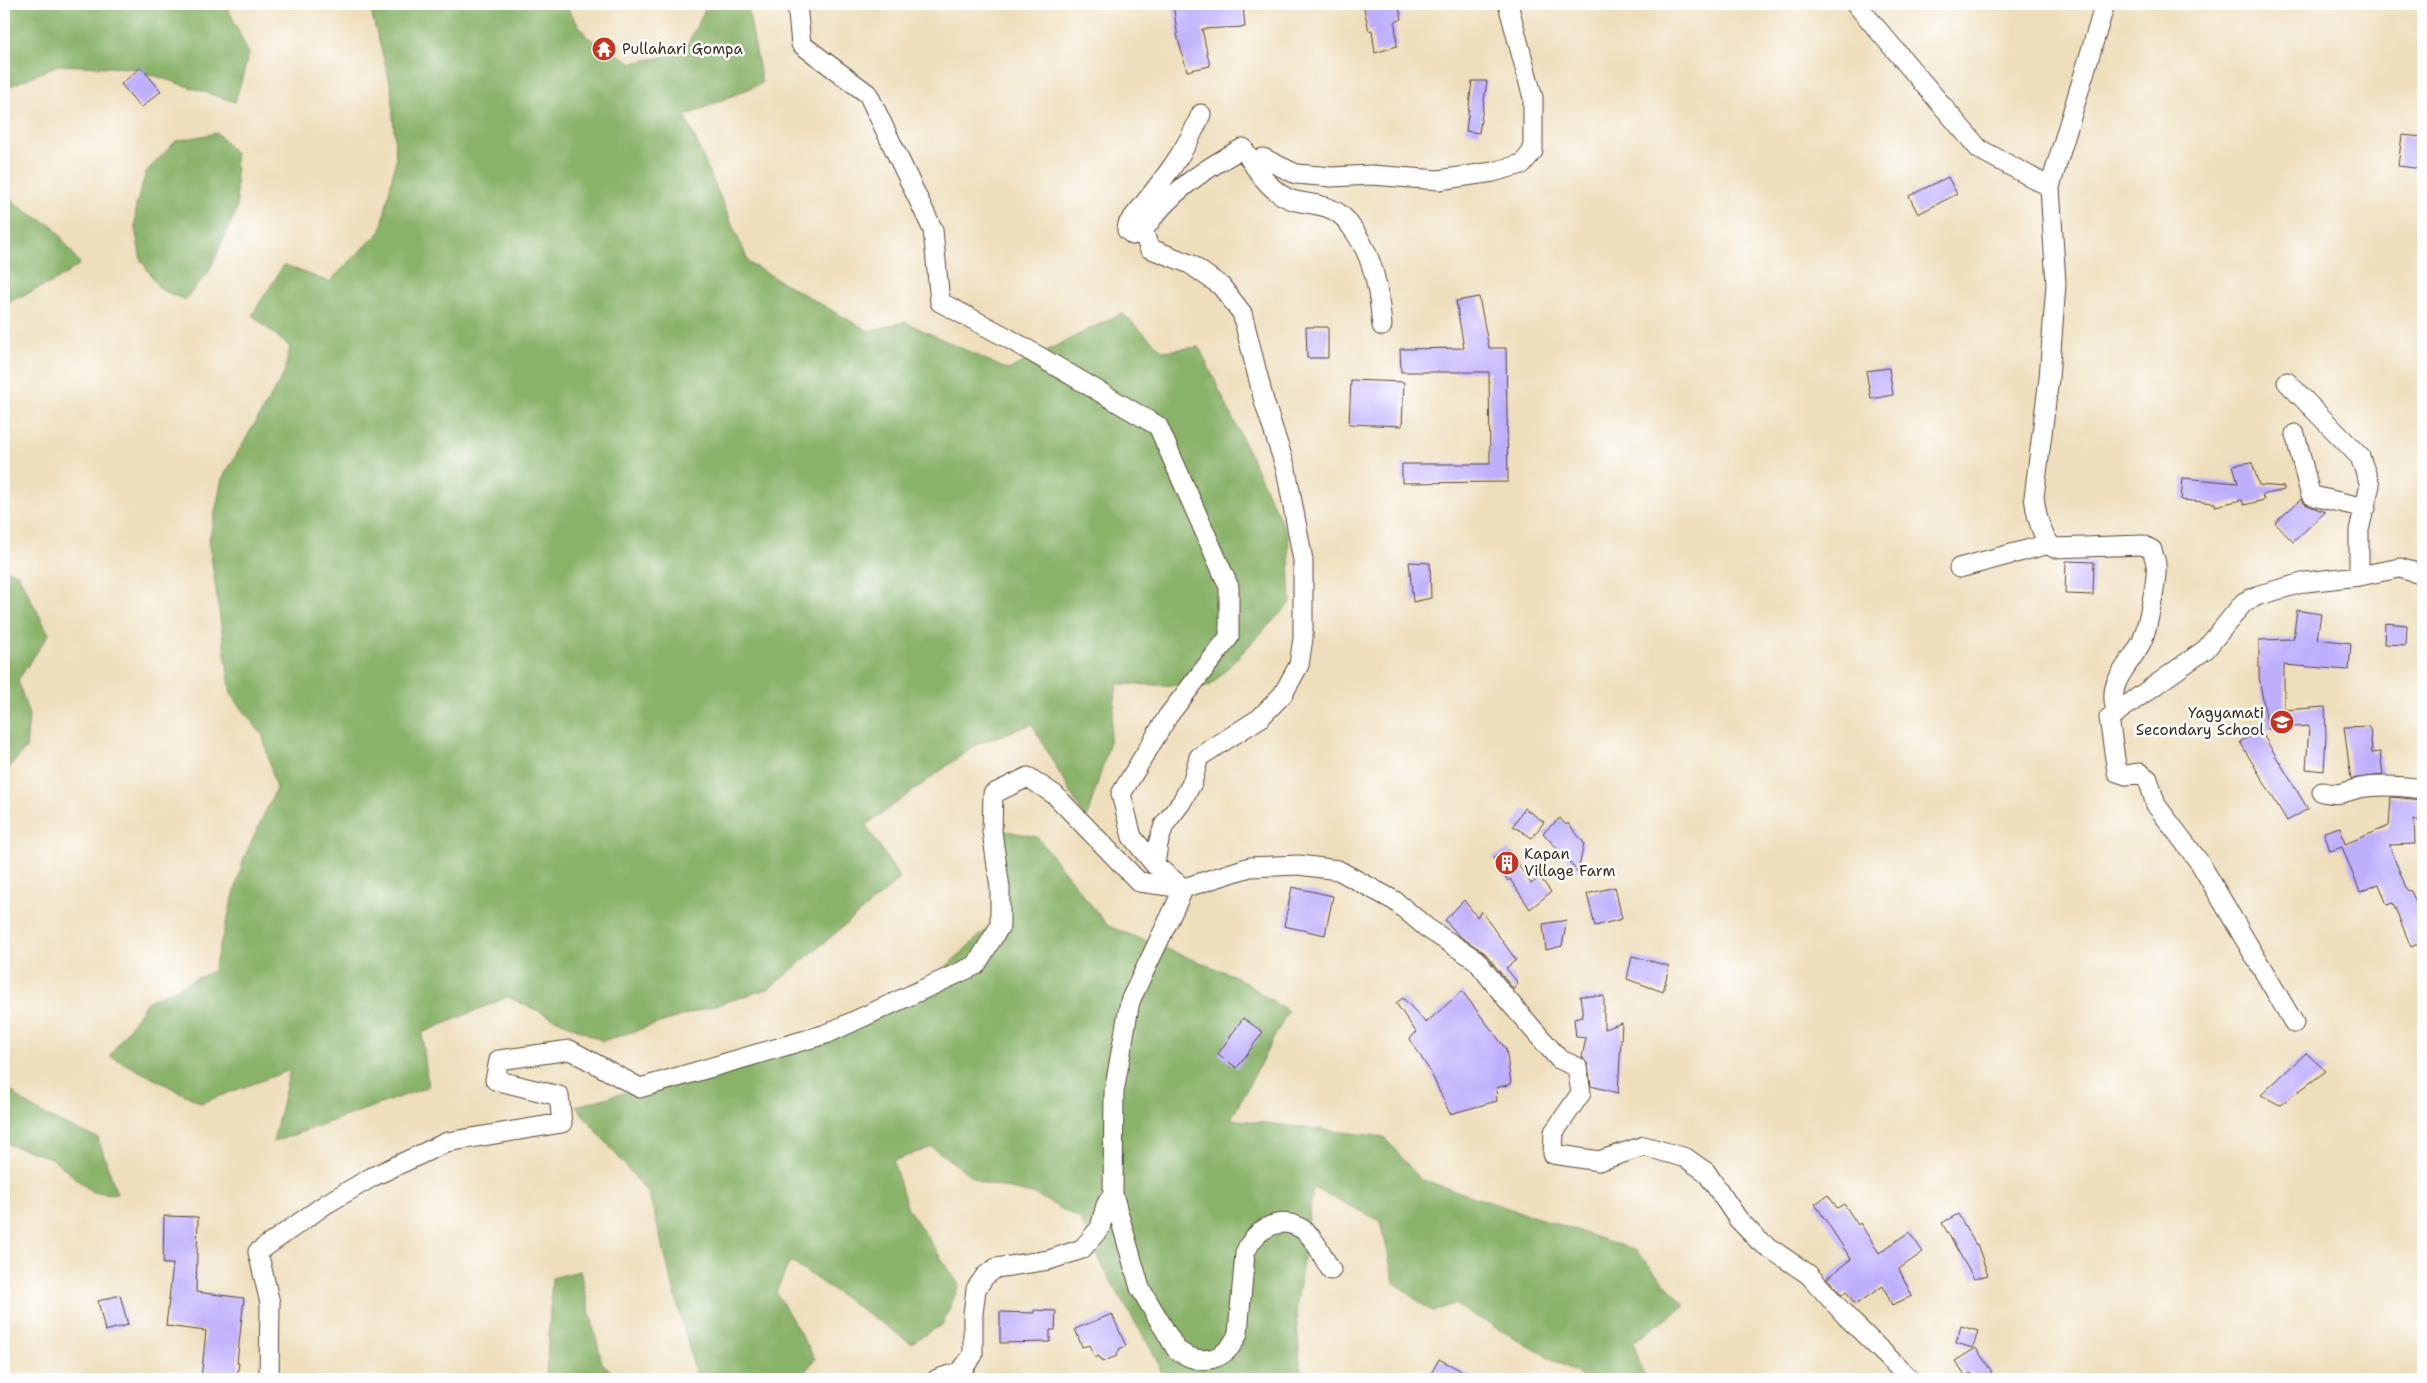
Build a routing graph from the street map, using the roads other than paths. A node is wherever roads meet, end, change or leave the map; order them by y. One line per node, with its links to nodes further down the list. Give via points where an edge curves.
1 (797, 4): 20 (street, via 801,44 868,94 933,230 940,302 1006,336 1158,426 1230,587 1229,637 1168,716 1121,794 1132,837)
2 (1508, 4): 6 (street, via 1533,98 1533,151 1522,164 1439,180 1371,175 1332,178 1296,174 1263,158)
3 (1856, 4): 7 (street, via 1980,149)
4 (2106, 4): 7 (street)
5 (1201, 114): 8 (street, via 1186,146 1128,224 1127,230 1132,235)
6 (1252, 162): 8 (street, via 1243,148 1200,173 1168,199); 9 (street, via 1274,189 1294,201 1320,205 1344,217 1361,240 1371,262 1379,291)
7 (2050, 187): 13 (street, via 2056,284 2049,378 2034,497)
8 (1143, 231): 20 (street, via 1149,248 1190,264 1221,286 1242,313 1264,401 1286,469 1303,560 1303,638 1299,665 1284,694 1260,718 1199,757 1192,783 1164,825)
9 (1382, 326)
10 (2287, 382): 12 (street, via 2360,457 2370,485)
11 (2294, 434): 12 (street, via 2310,493)
12 (2366, 508): 16 (street, via 2359,530)
13 (2049, 544): 14 (street); 17 (street, via 2054,548 2143,545 2152,550 2157,566 2143,640 2117,678 2113,701)
14 (1959, 568)
15 (2423, 575): 16 (street, via 2400,568)
16 (2359, 576): 17 (street, via 2306,582 2244,602 2206,649)
17 (2117, 713): 22 (street, via 2109,718 2117,772 2126,775 2140,773 2148,779 2156,805 2200,863)
18 (2423, 789): 19 (street, via 2386,785 2337,795)
19 (2322, 792)
20 (1155, 865): 21 (street)
21 (1184, 888): 23 (street, via 1130,1001 1114,1092); 25 (street, via 1139,882 1055,795 1028,777 993,794 992,831 1000,888 1000,926 976,965 826,1034 640,1088 570,1050 498,1060 495,1080 559,1096 562,1123 447,1142 372,1177 326,1204 258,1252 270,1303); 27 (street, via 1250,867 1299,865 1338,870 1394,901 1427,928 1476,960 1559,1059 1577,1067 1581,1092 1554,1132 1553,1154 1598,1161 1644,1146 1686,1158 1706,1172 1738,1219 1758,1241 1808,1274)
22 (2294, 1022)
23 (1113, 1194): 24 (street, via 1140,1288 1176,1349 1196,1360 1218,1358 1234,1343 1238,1333 1245,1253 1258,1232 1281,1224 1304,1230); 26 (street, via 1106,1204 1100,1228 1082,1249 1049,1260 996,1268 985,1276 976,1289 973,1355 960,1372)
24 (1331, 1270)
25 (269, 1379)
26 (937, 1379)
27 (1910, 1379)

